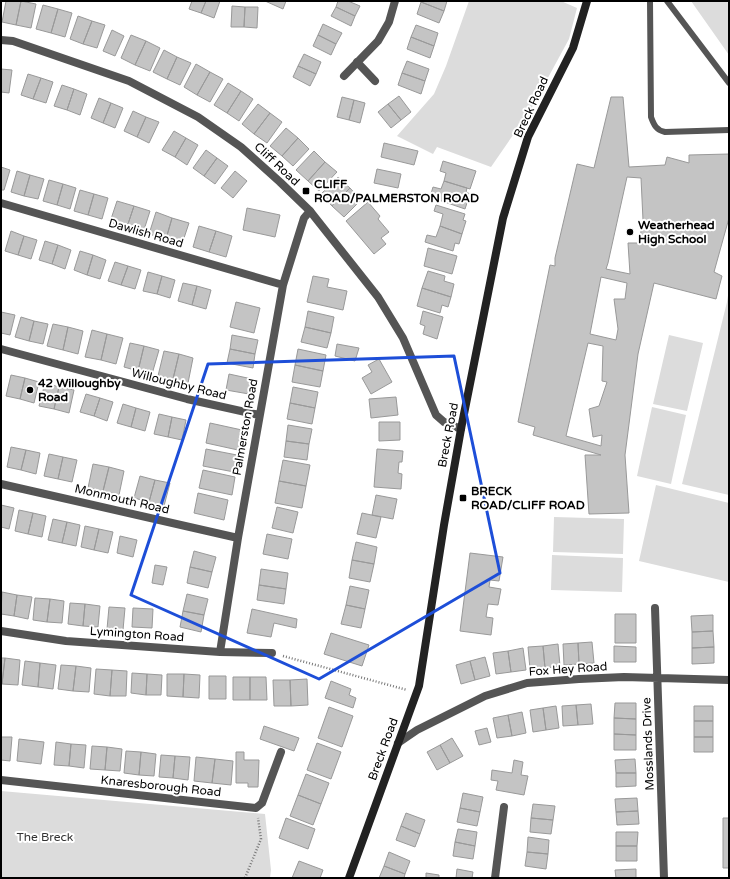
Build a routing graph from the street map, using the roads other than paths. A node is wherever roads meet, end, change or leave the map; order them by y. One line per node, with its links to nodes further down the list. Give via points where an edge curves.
1 (395, 1): 6 (street, via 389,22 378,41)
2 (587, 1): 16 (main road, Breck Road, via 573,48 528,137 503,218)
3 (650, 1): 10 (lane, via 651,117 654,125 658,130 665,132)
4 (667, 1): 9 (lane)
5 (1, 40): 12 (street, Cliff Road, via 13,41 129,81 198,117 241,147)
6 (357, 62): 7 (street); 8 (street)
7 (344, 76)
8 (375, 81)
9 (729, 83)
10 (729, 130)
11 (1, 203): 13 (street, Dawlish Road)
12 (310, 211): 13 (street, Palmerston Road, via 304,218); 16 (street, Cliff Road, via 378,297 403,338 436,414 444,422)
13 (283, 285): 15 (street, Palmerston Road)
14 (1, 349): 15 (street, Willoughby Road, via 187,399)
15 (259, 415): 18 (street, Palmerston Road)
16 (461, 429): 25 (main road, Breck Road, via 419,686)
17 (1, 484): 18 (street, Monmouth Road)
18 (238, 538): 21 (street, Palmerston Road)
19 (655, 608): 23 (street, Mosslands Drive)
20 (1, 631): 21 (street, Lymington Road, via 66,642)
21 (220, 652): 22 (street, Lymington Road)
22 (272, 653)
23 (658, 678): 24 (street, Fox Hey Road); 25 (street, Fox Hey Road, via 579,679 527,683 485,696 417,730); 31 (street, Mosslands Drive)
24 (729, 680)
25 (398, 743): 29 (main road, Breck Road)
26 (281, 752): 27 (street, Knaresborough Road, via 262,803 256,808)
27 (1, 780)
28 (504, 807): 30 (street)
29 (349, 878)
30 (495, 878)
31 (664, 878)

